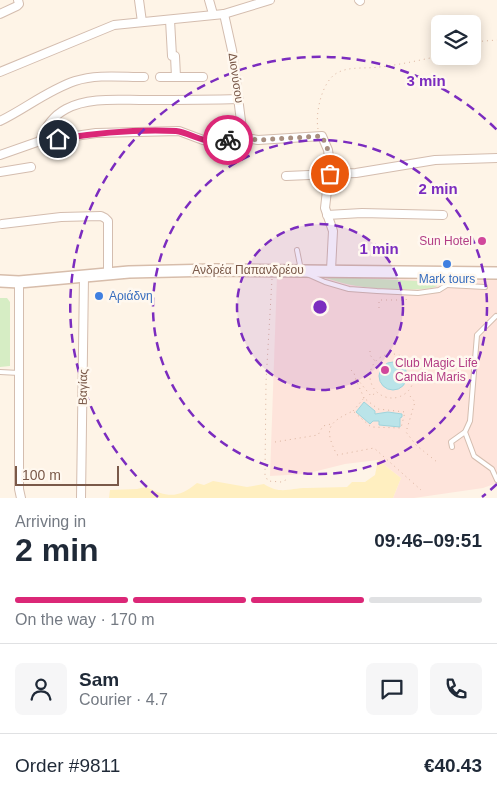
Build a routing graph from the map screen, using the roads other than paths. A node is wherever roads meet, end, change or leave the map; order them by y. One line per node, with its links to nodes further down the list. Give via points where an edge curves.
1 (18, 0): 5 (street, via 17,6)
2 (138, 0): 9 (street)
3 (209, 0): 6 (street)
4 (270, 0): 7 (street)
5 (0, 14)
6 (213, 14): 7 (street); 8 (street)
7 (224, 14): 15 (street, Διονύσου)
8 (170, 20): 9 (street); 13 (street)
9 (142, 22): 10 (street, via 114,25)
10 (1, 69)
11 (144, 77): 16 (street, via 98,77 76,81)
12 (160, 77): 13 (street)
13 (176, 77): 14 (street)
14 (203, 77)
15 (239, 99): 17 (street, Διονύσου); 18 (street, via 114,100 80,104 57,115 44,130)
16 (0, 121)
17 (246, 138): 18 (street, via 214,142 179,131 165,131 96,133); 23 (street, via 322,136 328,150)
18 (40, 141): 19 (street)
19 (0, 155)
20 (497, 158): 23 (street, via 435,160)
21 (31, 167): 22 (street)
22 (0, 172)
23 (330, 174): 24 (street); 25 (street, via 325,202)
24 (286, 176)
25 (327, 215): 26 (street); 30 (street, via 333,231)
26 (442, 215)
27 (2, 224): 33 (street, via 101,216 108,222)
28 (297, 250): 29 (lane)
29 (300, 270): 30 (main road, Ανδρέα Παπανδρέου); 33 (main road, Ανδρέα Παπανδρέου); 37 (lane, via 310,277 349,289 418,293 439,290)
30 (331, 270): 32 (main road, Ανδρέα Παπανδρέου)
31 (497, 272): 32 (main road, Ανδρέα Παπανδρέου)
32 (450, 273): 37 (lane)
33 (108, 274): 34 (main road, Ανδρέα Παπανδρέου)
34 (84, 276): 36 (main road, Ανδρέα Παπανδρέου); 46 (street, Βαγίας)
35 (0, 281): 36 (main road, Ανδρέα Παπανδρέου)
36 (19, 282): 41 (street)
37 (447, 285): 38 (lane)
38 (484, 286)
39 (496, 316): 42 (lane, via 478,335 470,421)
40 (0, 372): 41 (lane)
41 (19, 373): 45 (street)
42 (464, 432): 43 (lane, via 451,442); 44 (lane, via 474,456 492,469)
43 (452, 447)
44 (497, 480)
45 (21, 498)
46 (81, 498)

